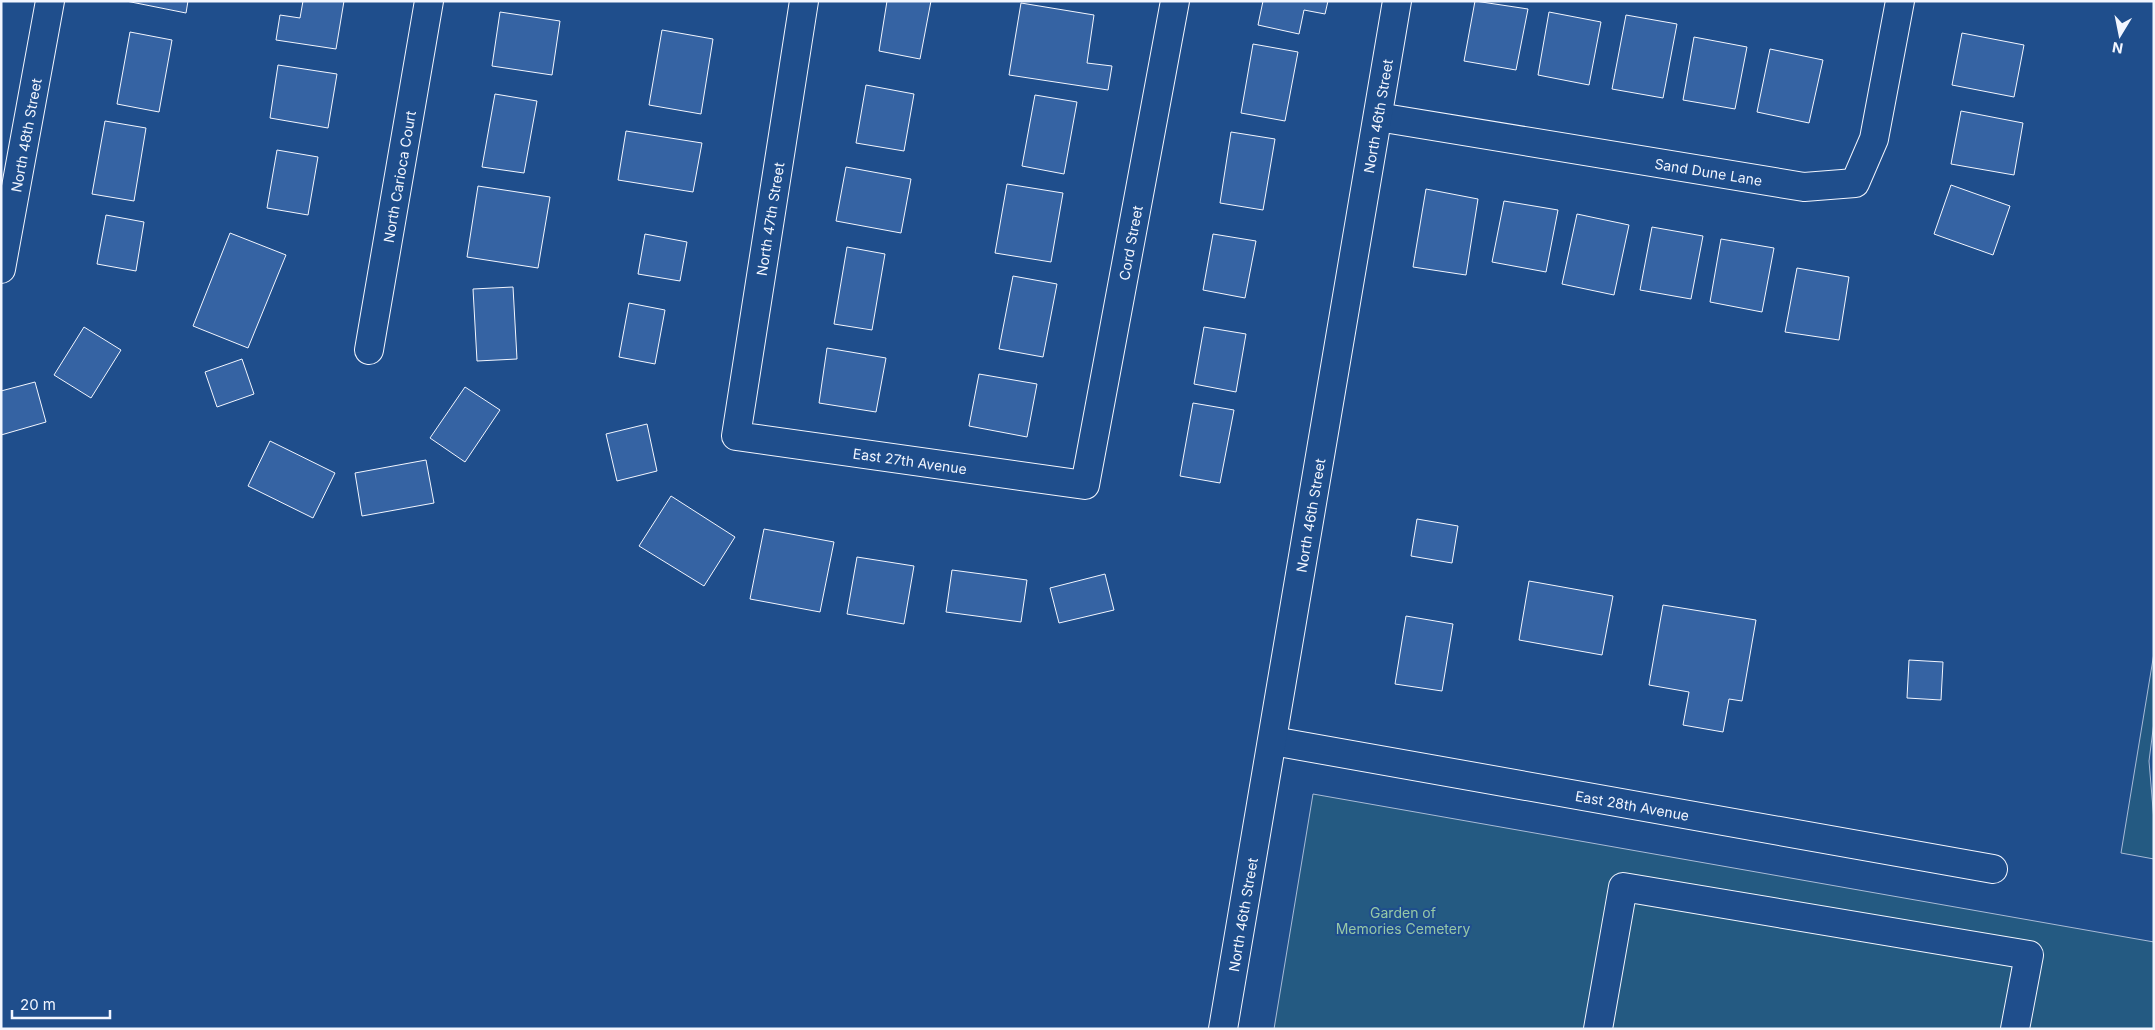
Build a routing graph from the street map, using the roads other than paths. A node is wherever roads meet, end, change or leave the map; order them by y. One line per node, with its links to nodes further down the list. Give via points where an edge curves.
1 (50, 1): 8 (street, North 48th Street)
2 (429, 1): 9 (street, North Carioca Court)
3 (804, 1): 10 (street, North 47th Street)
4 (1176, 1): 11 (street, Cord Street)
5 (1397, 1): 7 (street, North 46th Street)
6 (1900, 1): 7 (street, Sand Dune Lane, via 1874,139 1856,183 1804,187)
7 (1378, 117): 12 (street, North 46th Street)
8 (1, 269)
9 (370, 350)
10 (736, 436): 11 (street, East 27th Avenue)
11 (1085, 485)
12 (1273, 741): 13 (street, East 28th Avenue); 14 (street, North 46th Street)
13 (1993, 869)
14 (1224, 1029)
15 (1598, 1029): 16 (street, via 1623,887 2028,955)
16 (2015, 1029)

